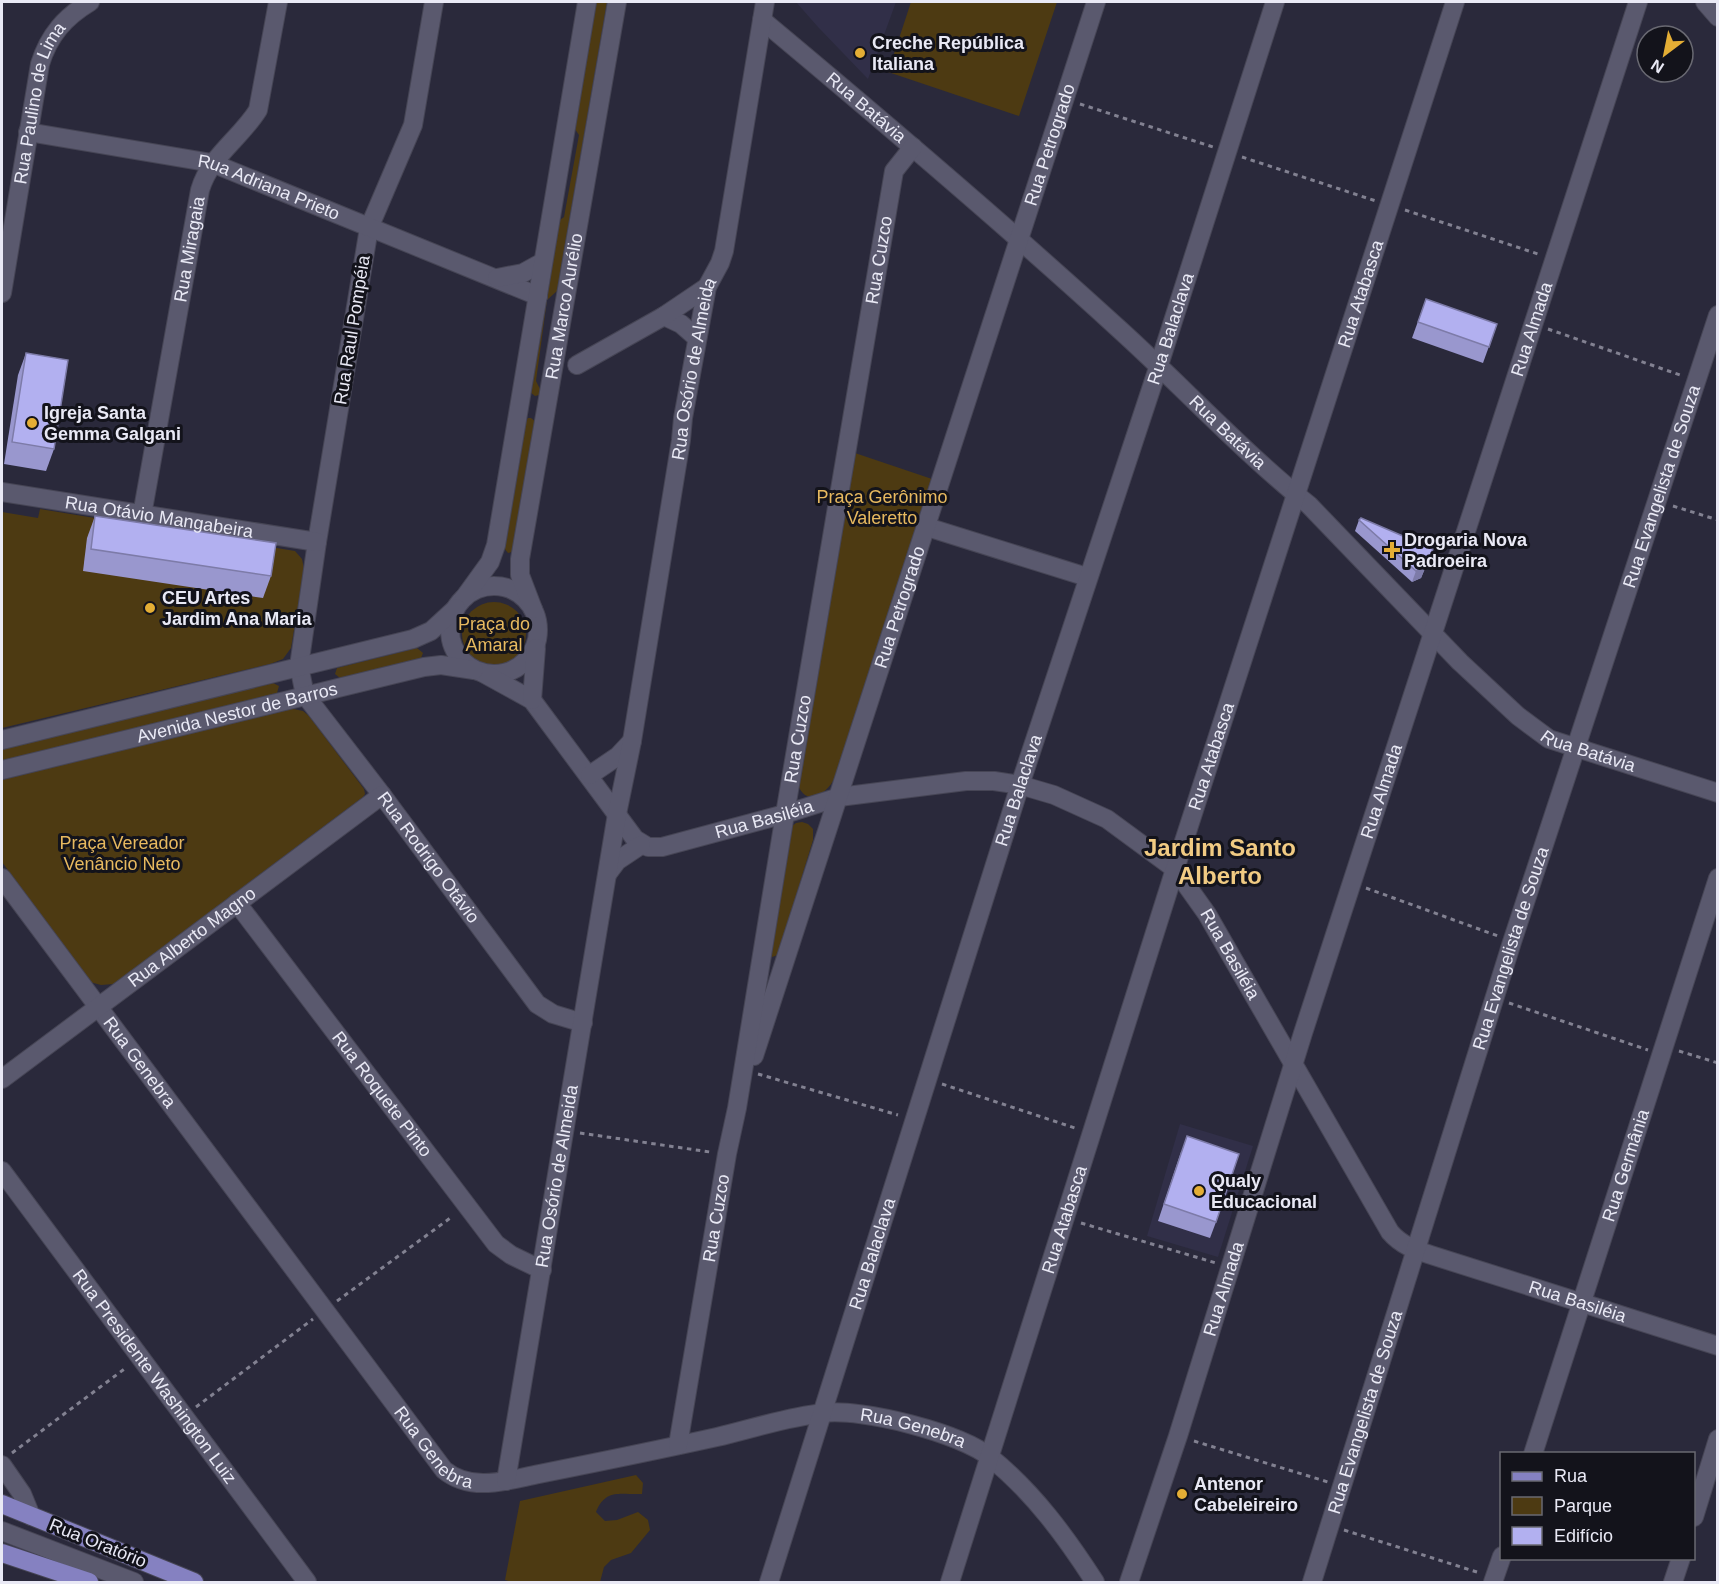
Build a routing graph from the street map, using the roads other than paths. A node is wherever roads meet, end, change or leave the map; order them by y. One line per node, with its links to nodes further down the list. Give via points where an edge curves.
1 (90, 2): 14 (street, Rua Paulino de Lima, via 59,25 44,52)
2 (278, 2): 16 (street, Rua Miragaia, via 258,110)
3 (434, 2): 17 (street, Rua Raul Pompéia, via 413,125)
4 (587, 2): 19 (street, Rua Marco Aurélio)
5 (617, 2): 31 (street, Rua Marco Aurélio)
6 (765, 2): 13 (street, Rua Osório de Almeida)
7 (1096, 2): 18 (street, Rua Petrogrado)
8 (1275, 2): 28 (street, Rua Balaclava)
9 (1455, 2): 33 (street, Rua Atabasca)
10 (1638, 2): 40 (street, Rua Almada)
11 (1705, 2): 12 (street)
12 (1718, 17)
13 (762, 20): 15 (street, Rua Batávia); 21 (street, Rua Osório de Almeida, via 724,251)
14 (28, 132): 16 (street, Rua Adriana Prieto); 22 (street, Rua Paulino de Lima)
15 (913, 147): 18 (street, Rua Batávia); 56 (street, Rua Cuzco, via 894,171)
16 (212, 163): 17 (street, Rua Adriana Prieto); 34 (street, Rua Miragaia, via 200,190)
17 (369, 228): 20 (street, Rua Adriana Prieto); 36 (street, Rua Raul Pompéia)
18 (1019, 238): 28 (street, Rua Batávia); 35 (street, Rua Petrogrado)
19 (543, 262): 20 (street, via 523,273); 23 (street, Rua Marco Aurélio)
20 (497, 278): 23 (street, Rua Adriana Prieto)
21 (706, 287): 25 (street); 26 (street, Rua Osório de Almeida)
22 (2, 293)
23 (538, 296): 30 (street, Rua Marco Aurélio)
24 (1718, 315): 29 (street, Rua Evangelista de Souza)
25 (664, 316): 26 (street); 27 (street)
26 (697, 338): 47 (street, Rua Osório de Almeida)
27 (577, 365)
28 (1159, 365): 33 (street, Rua Batávia); 37 (street, Rua Balaclava)
29 (1705, 366): 48 (street, Rua Evangelista de Souza, via 1656,500)
30 (520, 399): 31 (street); 38 (street, Rua Marco Aurélio, via 496,545 490,562)
31 (546, 403): 39 (street, Rua Marco Aurélio, via 520,559 520,575)
32 (2, 492): 34 (street, Rua Otávio Mangabeira)
33 (1295, 494): 40 (street, Rua Batávia); 58 (street, Rua Atabasca)
34 (142, 515): 36 (street, Rua Otávio Mangabeira)
35 (927, 526): 37 (street); 54 (street, Rua Petrogrado)
36 (317, 542): 42 (street, Rua Raul Pompéia)
37 (1087, 578): 51 (street, Rua Balaclava)
38 (460, 603): 39 (street, via 481,588 501,587 520,595); 42 (street, Avenida Nestor de Barros, via 431,631 413,639); 43 (street, via 450,625 452,643 460,658)
39 (533, 609): 41 (street, via 539,630)
40 (1432, 634): 48 (street, Rua Batávia, via 1527,724 1549,739); 65 (street, Rua Almada)
41 (536, 645): 43 (street, via 520,667 502,674); 45 (street)
42 (300, 666): 44 (street, Rua Rodrigo Otávio); 46 (street, Avenida Nestor de Barros)
43 (478, 671): 44 (street, Avenida Nestor de Barros, via 432,665); 45 (street)
44 (305, 695): 49 (street, Avenida Nestor de Barros); 53 (street, Rua Rodrigo Otávio)
45 (532, 700): 50 (street)
46 (2, 740)
47 (632, 741): 50 (street); 55 (street, Rua Osório de Almeida)
48 (1575, 747): 52 (street, Rua Batávia); 69 (street, Rua Evangelista de Souza)
49 (2, 770)
50 (590, 776): 55 (street)
51 (1020, 785): 54 (street, Rua Basiléia, via 966,781); 58 (street, Rua Basiléia, via 1054,795 1107,819); 73 (street, Rua Balaclava)
52 (1718, 793)
53 (382, 795): 62 (street, Rua Alberto Magno); 64 (street, Rua Rodrigo Otávio, via 537,1004 543,1010)
54 (839, 797): 56 (street, Rua Basiléia); 67 (street, Rua Petrogrado)
55 (617, 814): 57 (street); 59 (street, Rua Osório de Almeida)
56 (784, 814): 57 (street, Rua Basiléia, via 662,847); 67 (street, Rua Cuzco)
57 (641, 845): 59 (street, via 617,861)
58 (1174, 869): 65 (street, Rua Basiléia, via 1207,914); 77 (street, Rua Atabasca)
59 (608, 873): 64 (street, Rua Osório de Almeida)
60 (2, 878): 63 (street, Rua Genebra)
61 (1718, 878): 71 (street, Rua Germânia)
62 (237, 903): 63 (street, Rua Alberto Magno); 70 (street, Rua Roquete Pinto, via 496,1244)
63 (98, 1007): 66 (street, Rua Alberto Magno); 79 (street, Rua Genebra, via 444,1470 472,1483)
64 (583, 1023): 70 (street, Rua Osório de Almeida)
65 (1293, 1064): 69 (street, Rua Basiléia, via 1390,1232); 95 (street, Rua Almada)
66 (2, 1079)
67 (737, 1108): 75 (street, Rua Cuzco)
68 (2, 1171): 91 (street, Rua Presidente Washington Luiz)
69 (1417, 1250): 71 (street, Rua Basiléia); 96 (street, Rua Evangelista de Souza)
70 (542, 1270): 79 (street, Rua Osório de Almeida)
71 (1581, 1303): 72 (street, Rua Basiléia); 76 (street, Rua Germânia)
72 (1718, 1346)
73 (823, 1412): 75 (street, Rua Genebra); 77 (street, Rua Genebra, via 906,1424 960,1440); 92 (street, Rua Balaclava)
74 (1718, 1439): 81 (street)
75 (678, 1445): 79 (street, Rua Genebra)
76 (1534, 1452)
77 (990, 1457): 93 (street, Rua Atabasca); 94 (street, Rua Genebra, via 1055,1522)
78 (6, 1460): 82 (street)
79 (506, 1481)
80 (2, 1504): 82 (main road, Rua Oratório)
81 (1695, 1514)
82 (31, 1516): 90 (main road, Rua Oratório)
83 (2, 1531): 89 (street)
84 (2, 1553): 88 (main road)
85 (1501, 1560): 87 (street)
86 (1680, 1560): 97 (street)
87 (1494, 1580)
88 (88, 1582)
89 (134, 1582)
90 (194, 1582)
91 (307, 1582)
92 (769, 1582)
93 (950, 1582)
94 (1095, 1582)
95 (1129, 1582)
96 (1312, 1582)
97 (1673, 1582)

